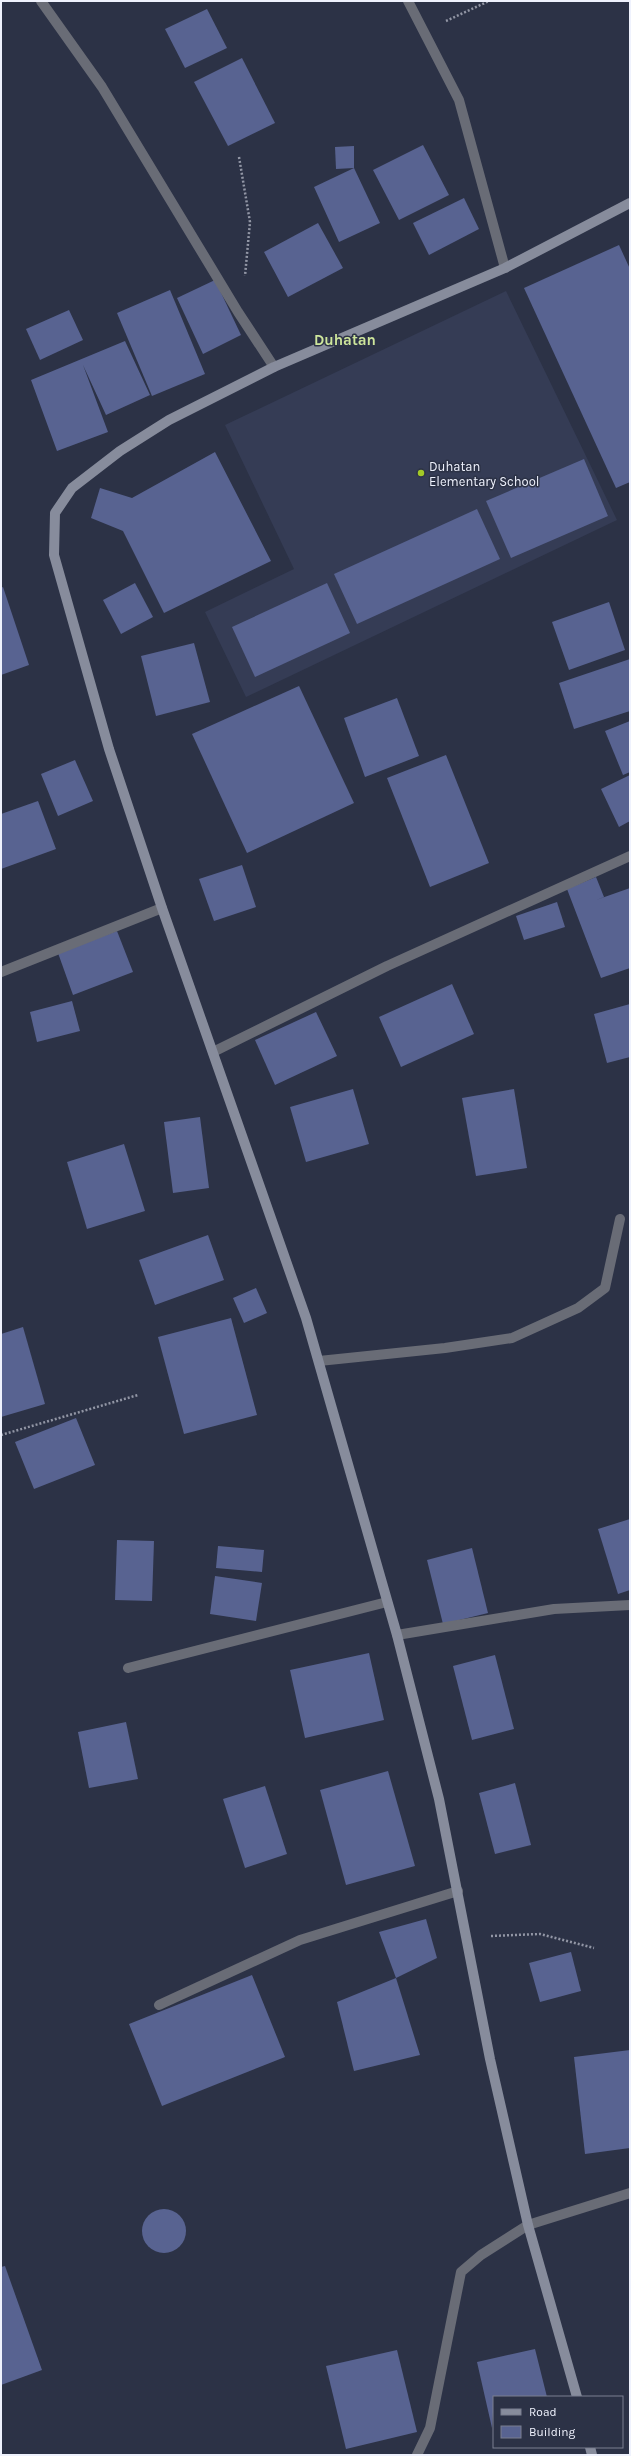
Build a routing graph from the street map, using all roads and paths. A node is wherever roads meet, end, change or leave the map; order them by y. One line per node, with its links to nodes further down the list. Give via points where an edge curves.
1 (41, 1): 8 (street, via 102,87)
2 (408, 1): 4 (street)
3 (489, 1): 4 (path)
4 (424, 31): 7 (street, via 459,100)
5 (239, 157): 8 (path, via 250,222 248,265)
6 (630, 203): 7 (street)
7 (505, 268): 9 (street)
8 (238, 312): 9 (street)
9 (274, 367): 11 (street, via 169,420 120,451 72,488 55,513 54,555 109,749)
10 (630, 856): 13 (street, via 387,966)
11 (162, 908): 12 (street); 13 (street)
12 (1, 972)
13 (213, 1052): 15 (street)
14 (620, 1219): 15 (street, via 605,1288 578,1308 512,1338 445,1348)
15 (319, 1361): 18 (street)
16 (138, 1395): 17 (path)
17 (1, 1435)
18 (387, 1602): 20 (street); 21 (street)
19 (630, 1605): 20 (street, via 554,1609)
20 (397, 1635): 22 (street, via 439,1799)
21 (128, 1668)
22 (458, 1891): 23 (street); 25 (street, via 300,1940)
23 (467, 1937): 24 (path, via 540,1934); 27 (street, via 490,2059)
24 (594, 1948)
25 (159, 2005)
26 (630, 2194): 27 (street)
27 (528, 2225): 28 (street); 29 (street, via 481,2255 461,2272 430,2428)
28 (577, 2396)
29 (417, 2455)

